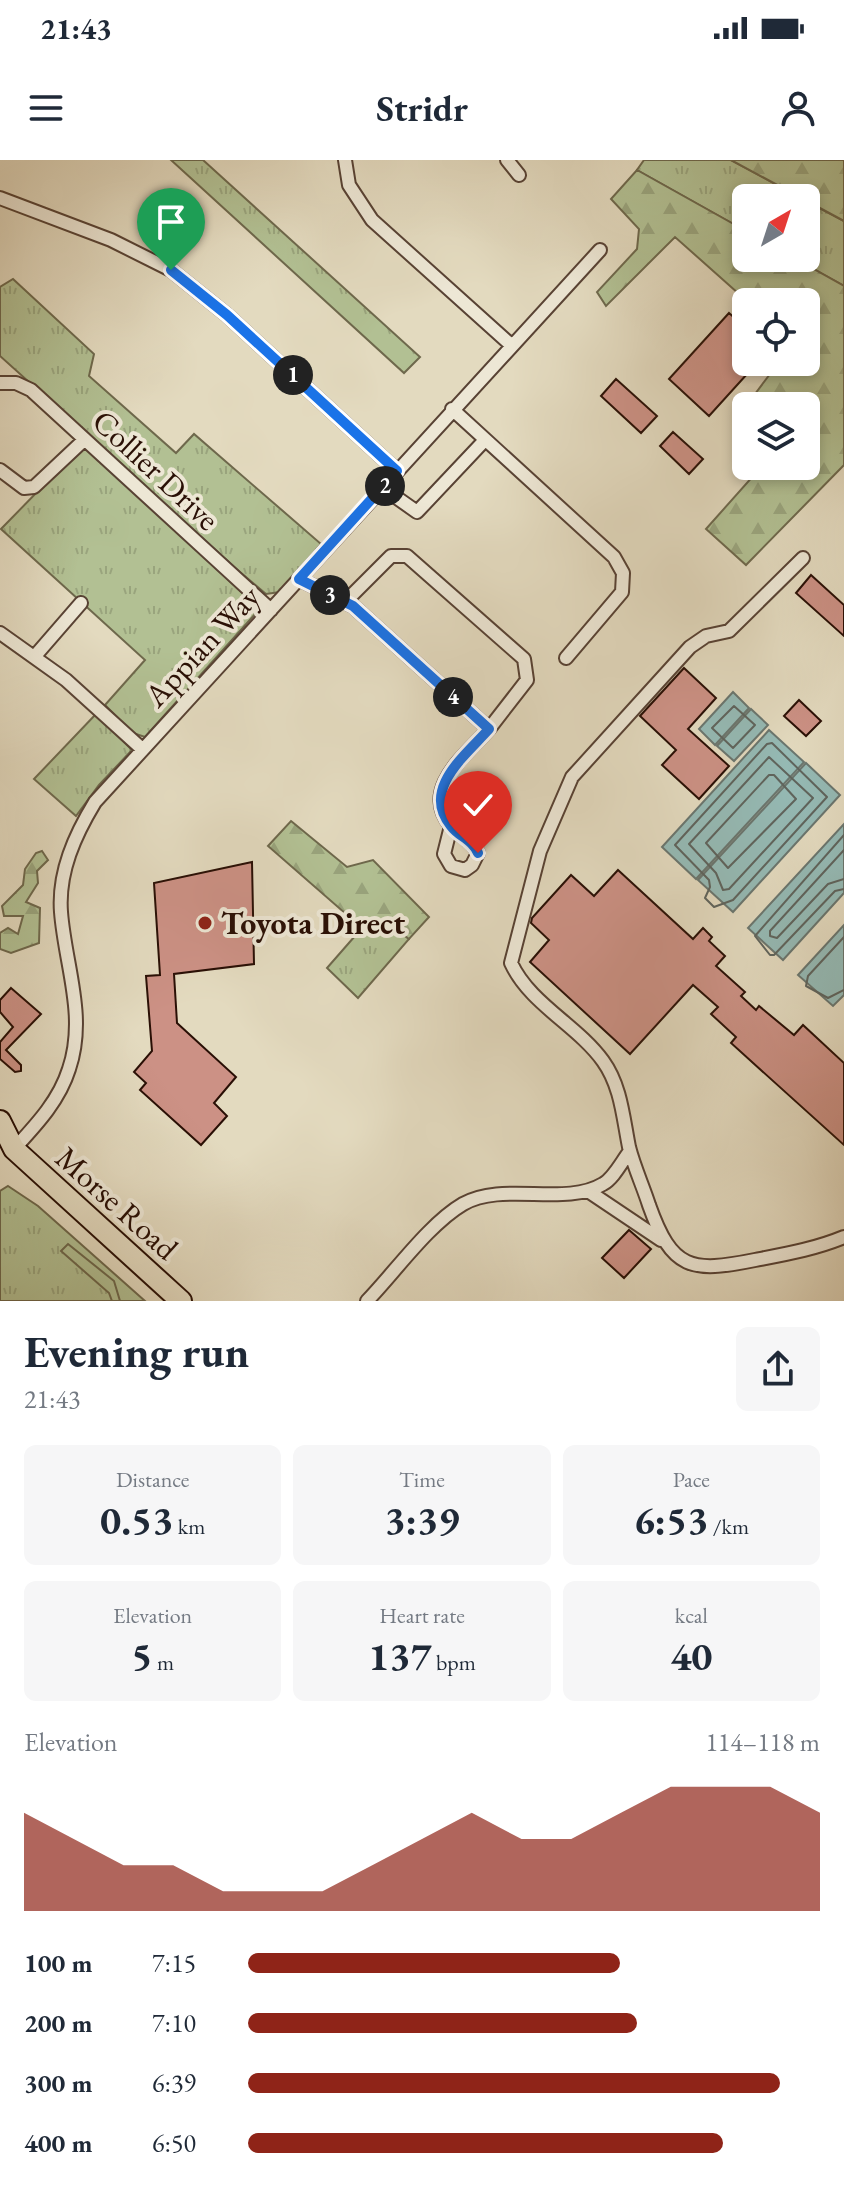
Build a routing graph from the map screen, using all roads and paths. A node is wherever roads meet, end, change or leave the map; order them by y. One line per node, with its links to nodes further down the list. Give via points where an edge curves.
1 (345, 160): 6 (street, via 349,185 372,220)
2 (507, 160): 3 (street)
3 (519, 175)
4 (0, 198): 12 (street, via 111,240 171,270)
5 (600, 250): 6 (street, Appian Way)
6 (510, 344): 8 (street, Appian Way)
7 (0, 383): 9 (street, Collier Drive, via 31,390)
8 (452, 409): 10 (street); 12 (street, Appian Way)
9 (84, 440): 11 (street, via 34,487 24,488); 18 (street, Collier Drive)
10 (484, 441): 13 (street, via 417,512); 21 (street, via 614,557 623,573 622,592)
11 (0, 470)
12 (397, 471): 13 (street, Appian Way)
13 (383, 488): 15 (street, Appian Way)
14 (803, 558): 27 (street, via 729,631 706,636 690,647 572,777 540,851 511,963 528,988 602,1060 618,1090)
15 (299, 579): 16 (street); 18 (street, Appian Way)
16 (345, 602): 22 (street); 22 (street, via 391,556 407,556 524,659 527,680)
17 (81, 603): 20 (street)
18 (271, 610): 23 (street, Appian Way)
19 (0, 633): 20 (street)
20 (35, 656): 23 (street)
21 (566, 658)
22 (489, 729): 24 (street, via 443,784 440,803)
23 (141, 748): 26 (street, Appian Way, via 95,802 73,844 61,889 77,1015 71,1066 56,1099)
24 (451, 826)
25 (0, 1121): 26 (main road, Morse Road)
26 (7, 1146): 31 (main road, Morse Road)
27 (630, 1151): 28 (street, via 606,1183); 30 (street)
28 (588, 1191): 30 (street); 32 (street, via 484,1195 464,1203)
29 (844, 1237): 30 (street, via 806,1250 713,1267 687,1261)
30 (662, 1241)
31 (181, 1301)
32 (367, 1301)

